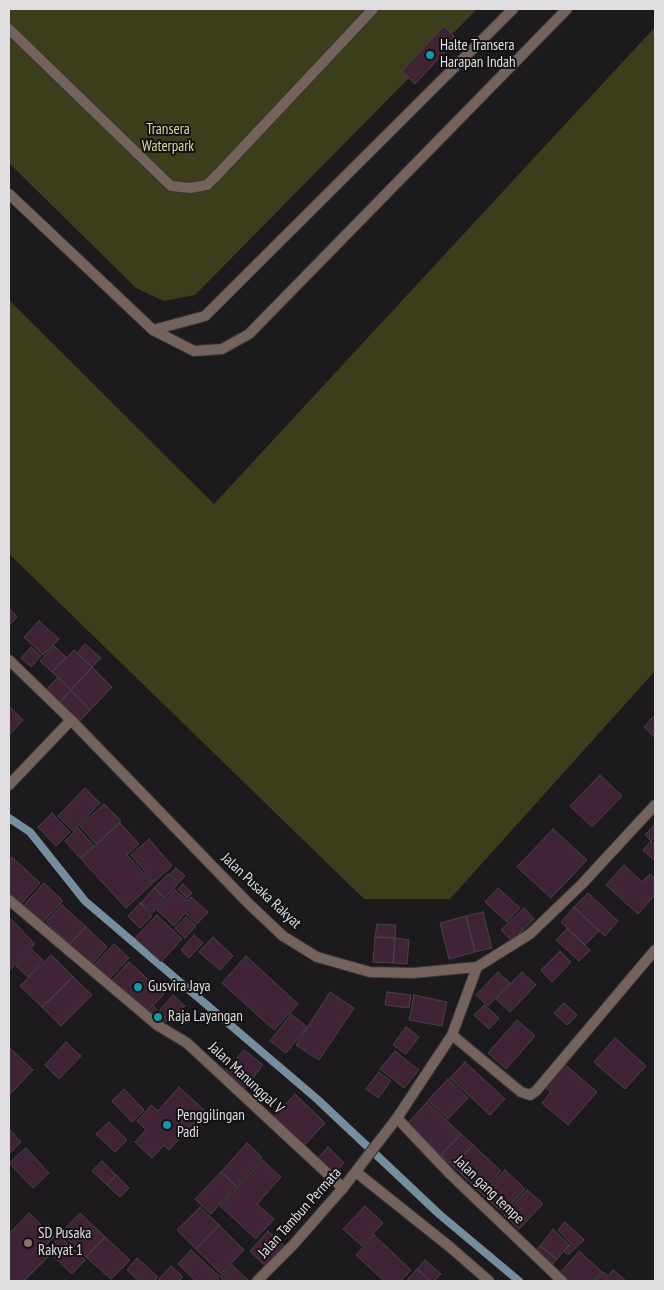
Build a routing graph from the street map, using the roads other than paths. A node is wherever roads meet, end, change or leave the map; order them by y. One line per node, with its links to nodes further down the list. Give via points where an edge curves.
1 (372, 9): 4 (street, via 207,185 190,188 171,186)
2 (513, 9): 6 (street, via 205,316)
3 (567, 9): 6 (street, via 249,334 222,349 194,350)
4 (9, 29)
5 (9, 194): 6 (street)
6 (153, 330)
7 (9, 660): 8 (street, Jalan Pusaka Rakyat)
8 (71, 720): 9 (street); 13 (street, Jalan Pusaka Rakyat, via 249,904 283,936 317,957 370,972 413,973)
9 (9, 785)
10 (655, 804): 13 (street, Jalan Pusaka Rakyat, via 582,884 530,934)
11 (9, 900): 17 (street, Jalan Manunggal V, via 157,1025 186,1044)
12 (655, 950): 14 (street, via 536,1091 530,1094 521,1092)
13 (477, 967): 14 (street)
14 (452, 1035): 15 (street)
15 (397, 1118): 16 (street, Jalan Tambun Permata); 20 (street, Jalan gang tempe, via 451,1175)
16 (356, 1172): 17 (street, Jalan Tambun Permata); 19 (street)
17 (343, 1188): 18 (street, Jalan Tambun Permata)
18 (257, 1281)
19 (489, 1281)
20 (562, 1281)

